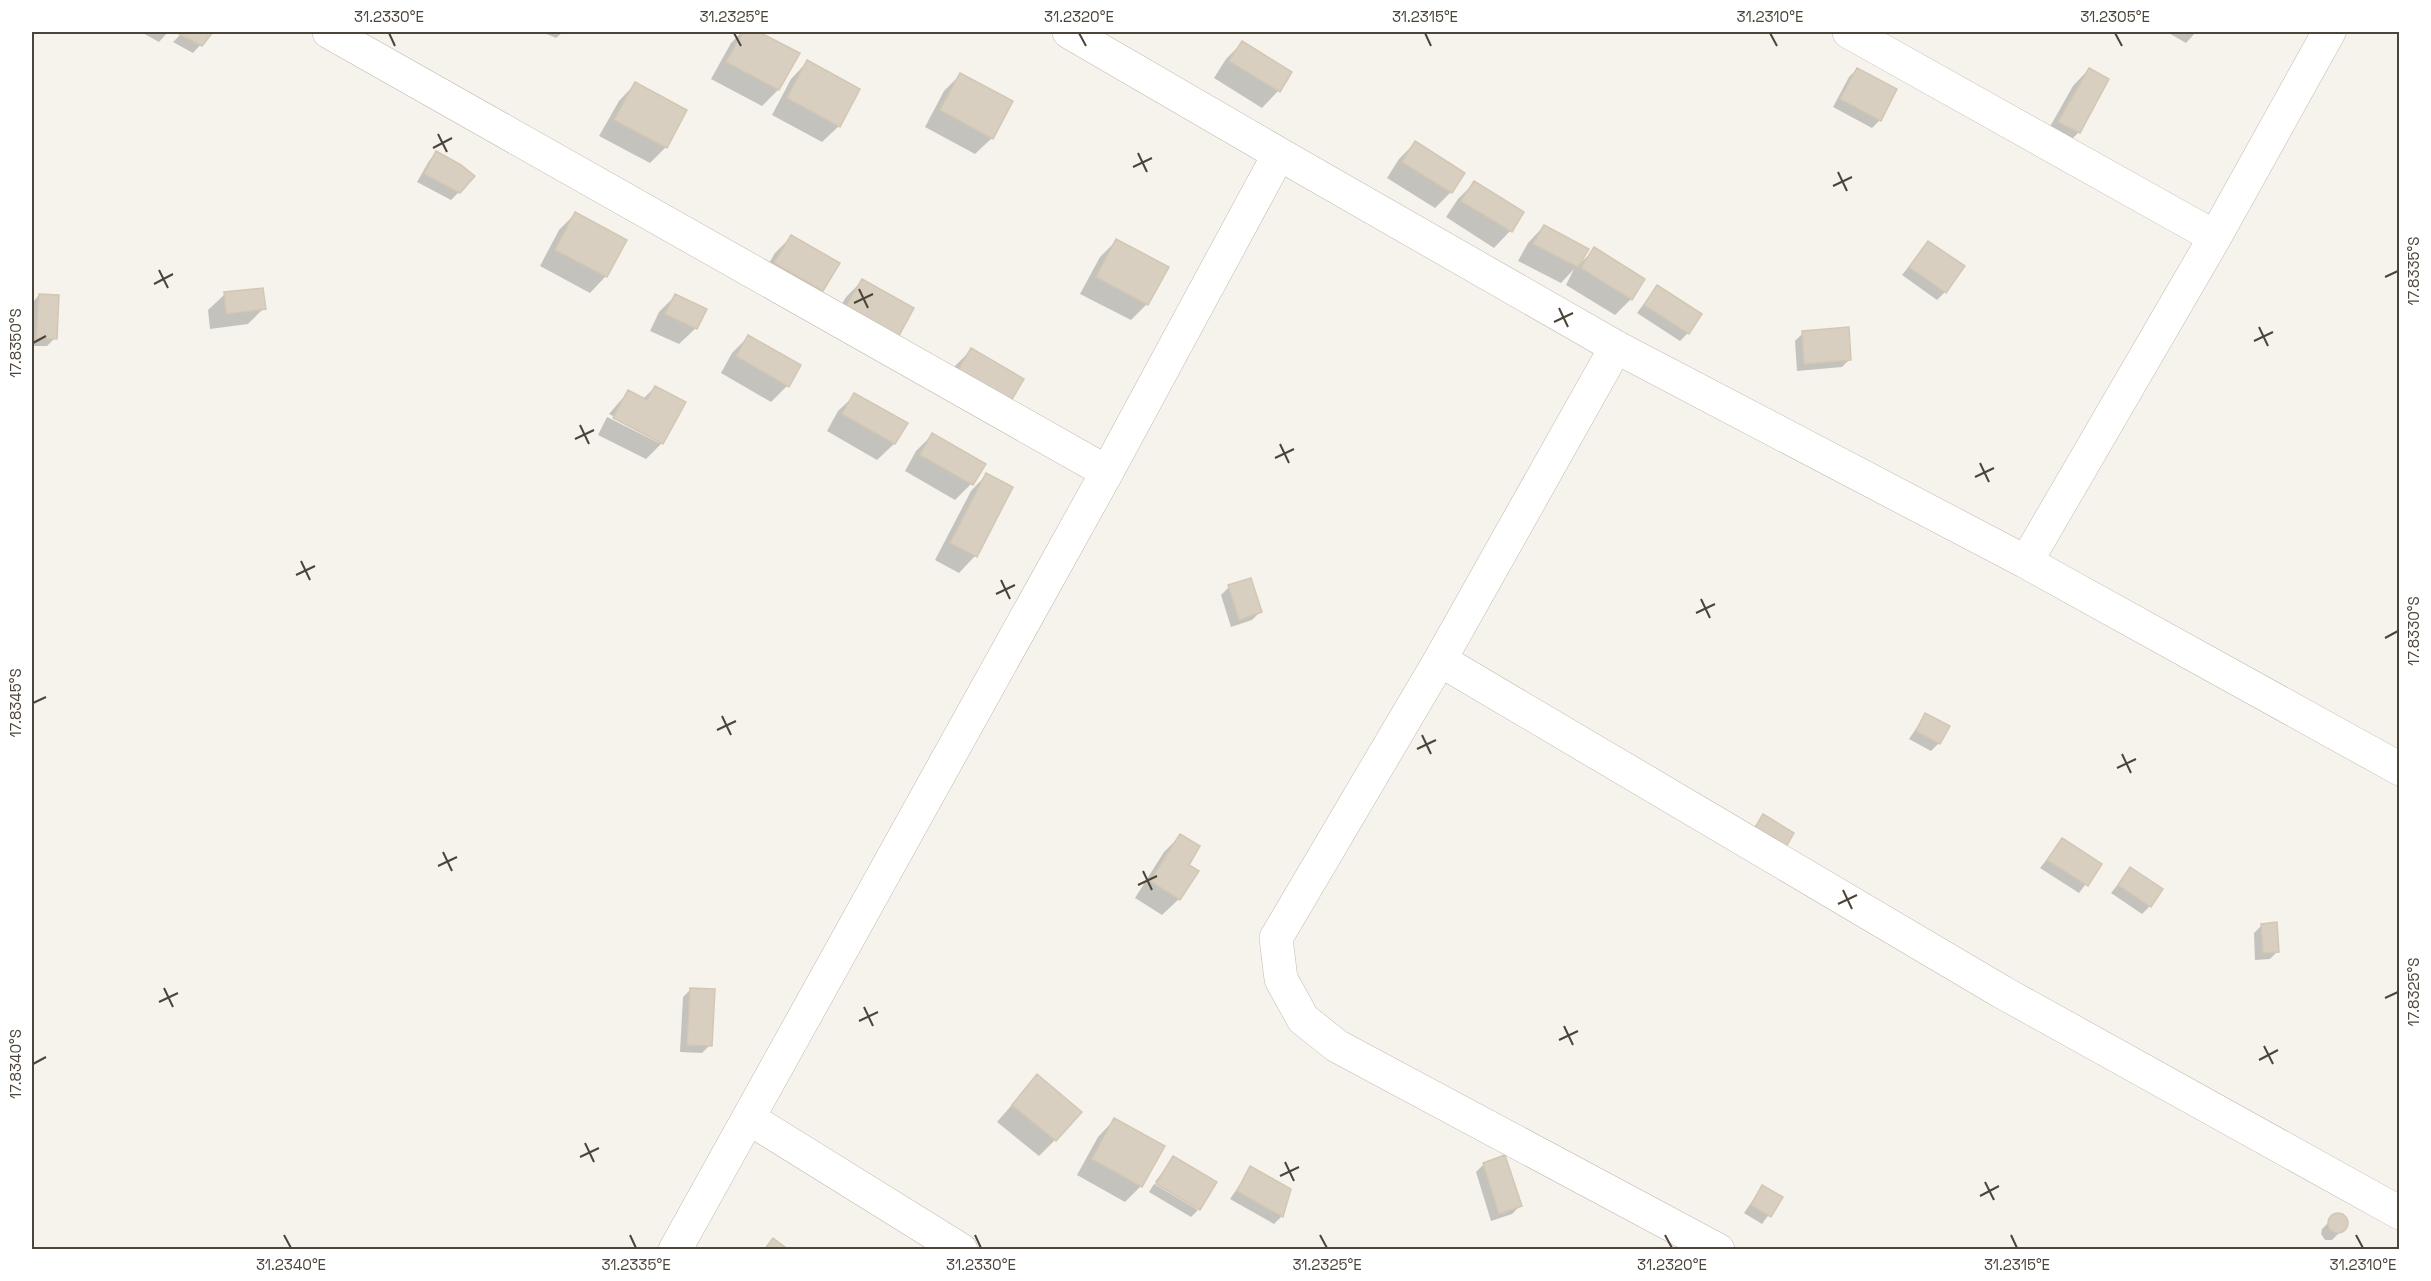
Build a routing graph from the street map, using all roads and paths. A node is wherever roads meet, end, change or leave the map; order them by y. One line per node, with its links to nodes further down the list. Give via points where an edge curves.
1 (329, 32): 9 (street)
2 (1069, 32): 6 (street)
3 (1848, 32): 5 (street)
4 (2329, 32): 7 (street)
5 (1890, 42): 7 (street)
6 (1279, 154): 8 (street); 9 (street)
7 (2215, 237): 10 (street)
8 (1616, 347): 10 (street); 11 (street)
9 (1107, 472): 13 (street)
10 (2026, 562): 12 (street)
11 (1440, 660): 14 (street, via 2002,992); 17 (street, via 1276,938 1281,979 1303,1019 1337,1046)
12 (2400, 769)
13 (750, 1119): 15 (street); 16 (street)
14 (2400, 1213)
15 (675, 1250)
16 (961, 1250)
17 (1718, 1250)

